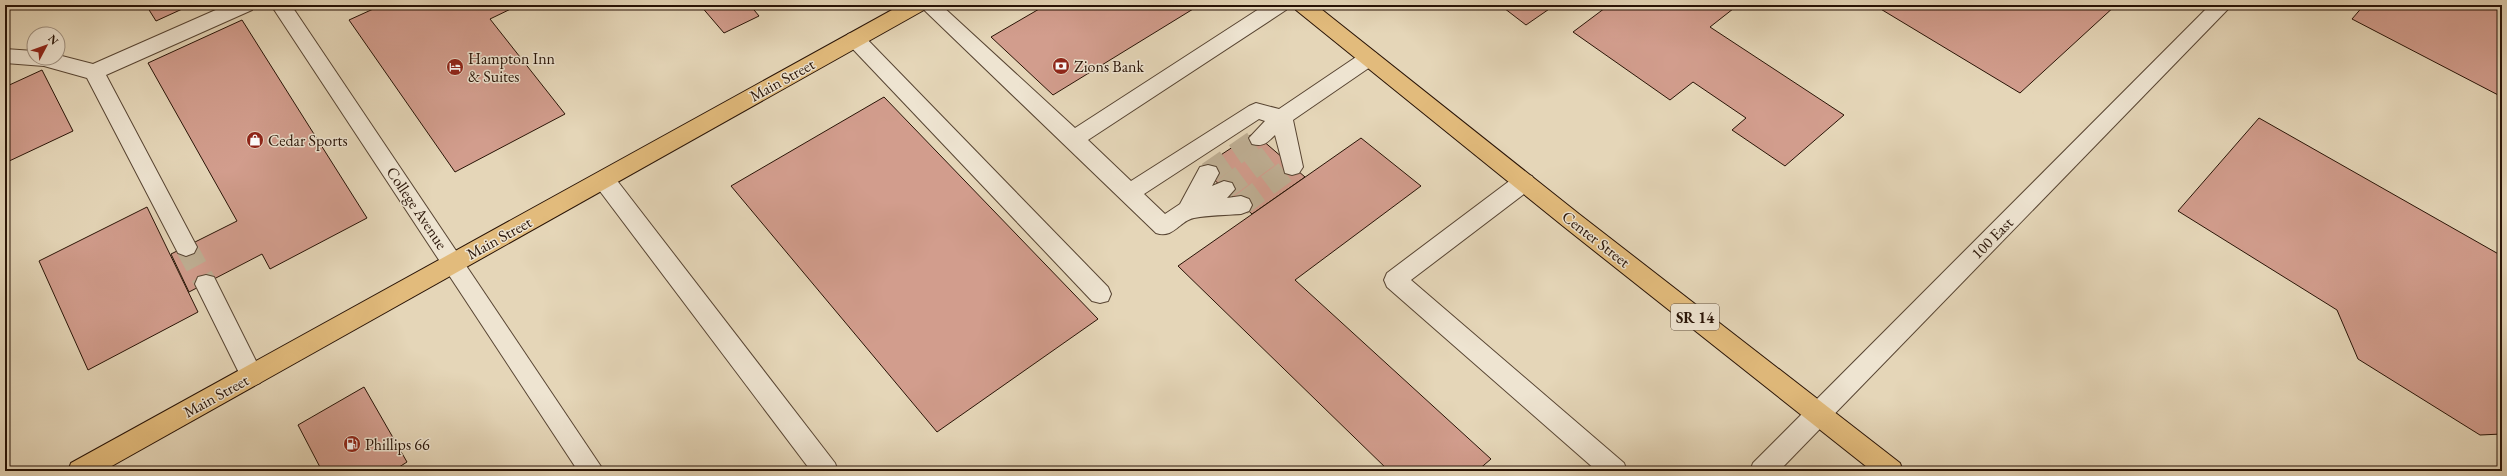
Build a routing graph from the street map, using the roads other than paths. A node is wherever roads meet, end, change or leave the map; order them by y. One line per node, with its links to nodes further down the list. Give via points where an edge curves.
1 (245, 5): 11 (street)
2 (917, 5): 8 (main road, Main Street)
3 (928, 5): 14 (street)
4 (1279, 5): 14 (street)
5 (1303, 5): 10 (main road, Center Street / SR 14)
6 (2222, 5): 29 (street, 100 East)
7 (283, 6): 25 (street, College Avenue)
8 (855, 39): 18 (main road, Main Street); 27 (street)
9 (5, 56): 11 (street, via 44,59)
10 (1369, 58): 12 (street); 19 (main road, Center Street / SR 14)
11 (94, 72): 24 (street)
12 (1282, 117): 13 (street); 15 (street); 16 (street); 21 (street, via 1256,111)
13 (1259, 138)
14 (1074, 139): 21 (street)
15 (1275, 151)
16 (1292, 166)
17 (1208, 173): 23 (street)
18 (604, 180): 25 (main road, Main Street); 32 (street)
19 (1524, 182): 29 (main road, Center Street / SR 14); 33 (street, via 1395,280)
20 (1224, 189): 23 (street)
21 (1129, 193): 23 (street, via 1164,227)
22 (1242, 205): 23 (street)
23 (1188, 210)
24 (186, 247)
25 (454, 263): 28 (main road, Main Street); 31 (street, College Avenue)
26 (206, 284): 28 (street)
27 (1100, 294)
28 (252, 376): 30 (main road, Main Street)
29 (1819, 414): 34 (street, 100 East); 35 (main road, Center Street / SR 14)
30 (80, 471)
31 (592, 471)
32 (826, 471)
33 (1616, 471)
34 (1762, 471)
35 (1891, 471)

